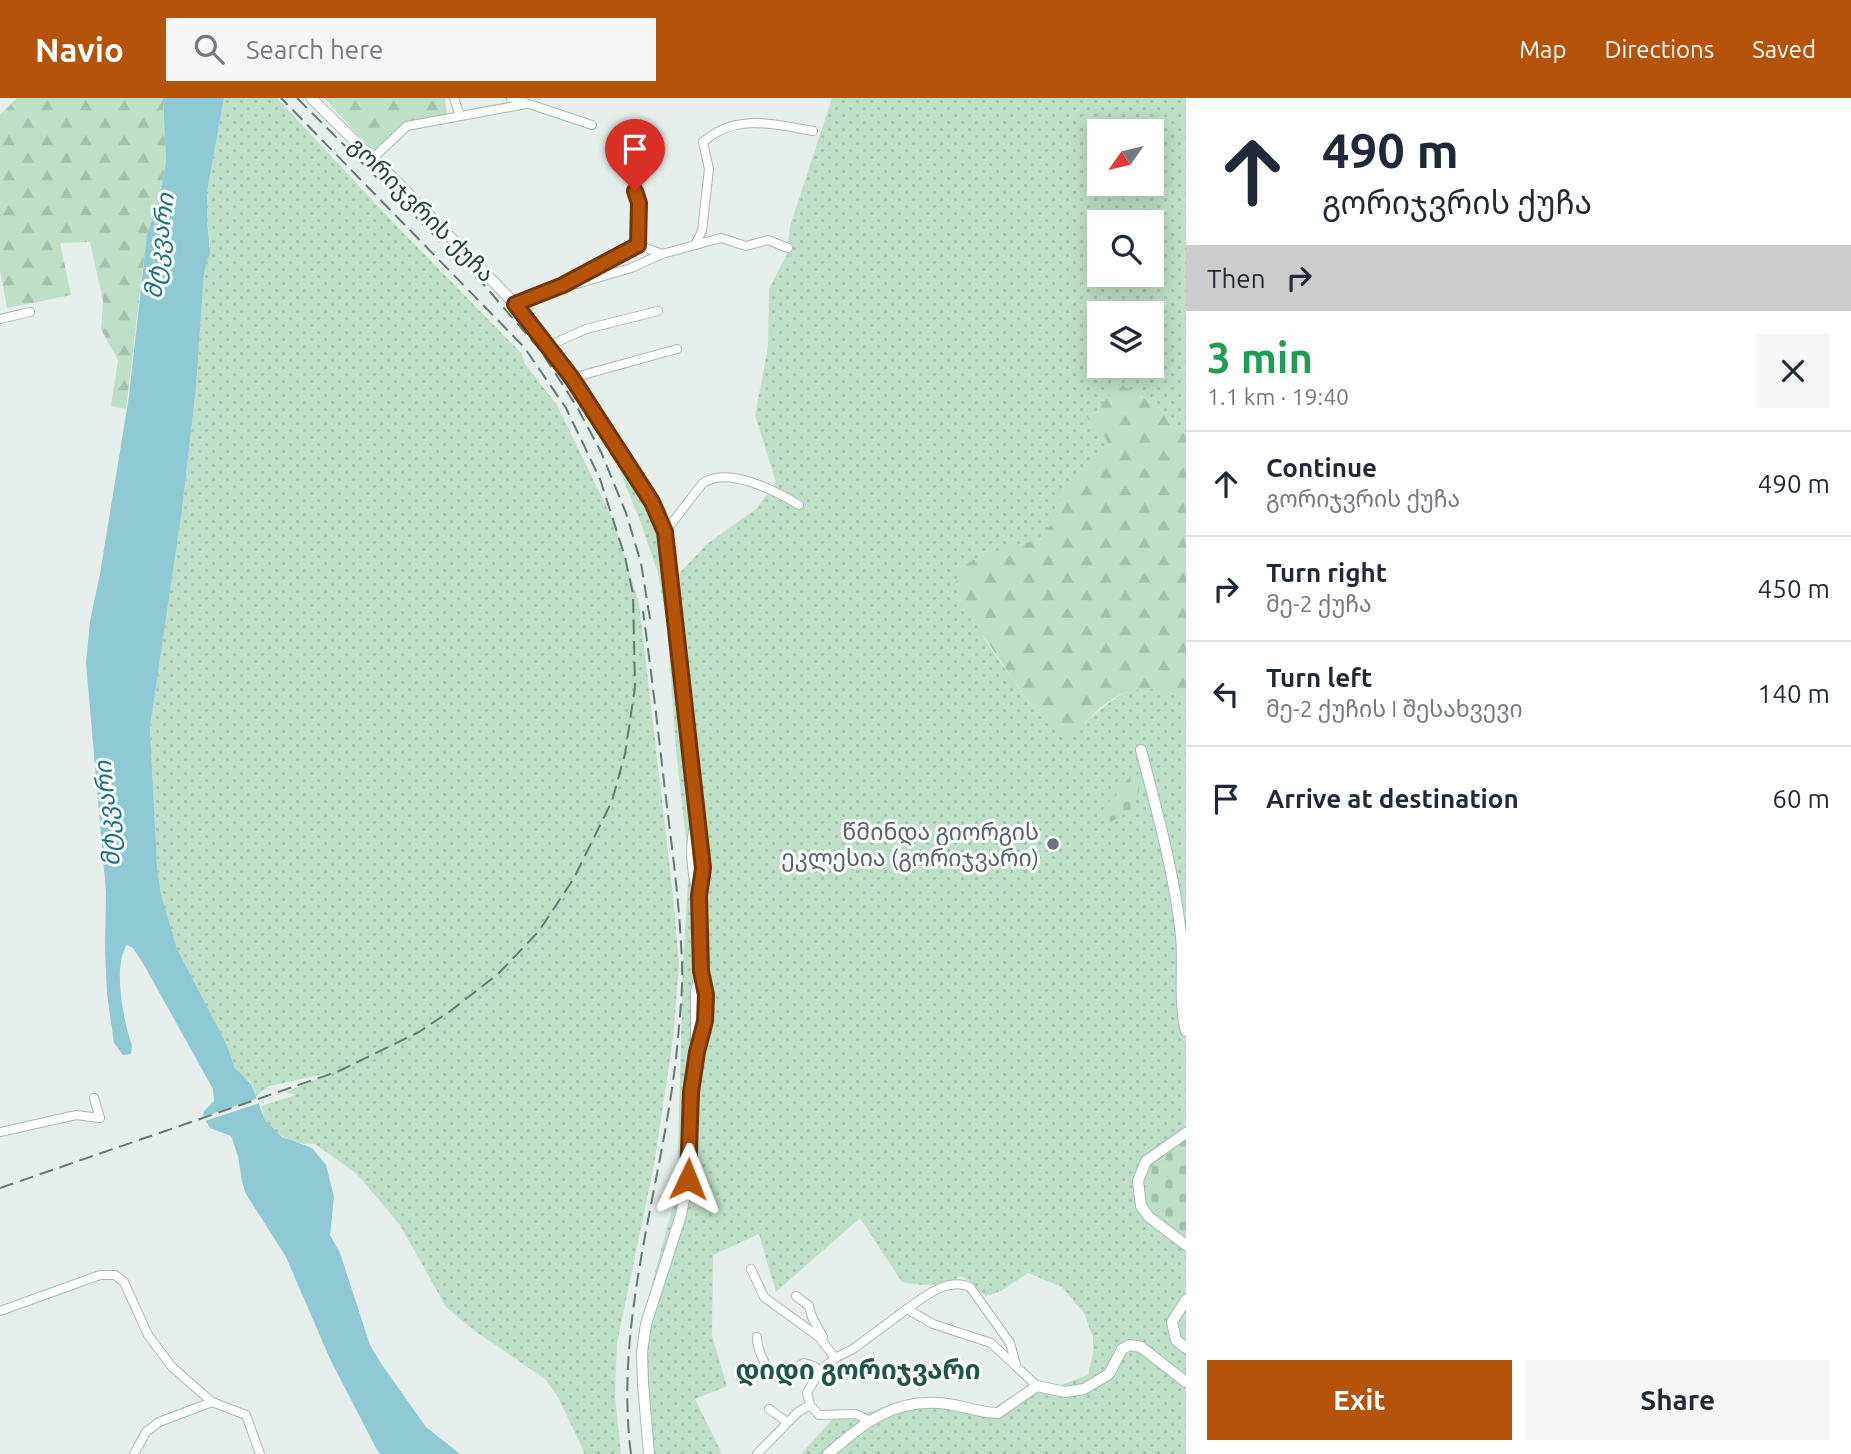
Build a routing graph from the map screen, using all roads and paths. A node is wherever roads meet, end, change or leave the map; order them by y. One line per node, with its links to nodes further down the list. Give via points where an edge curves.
1 (311, 98): 8 (main road, გორიჯვრის ქუჩა)
2 (454, 98): 5 (street)
3 (510, 98): 4 (street)
4 (526, 104): 5 (street); 6 (street)
5 (460, 117): 8 (street, via 407,127)
6 (592, 125)
7 (813, 131): 11 (street, via 738,122 711,134 703,142 709,169 702,231)
8 (373, 158): 15 (main road, გორიჯვრის ქუჩა)
9 (640, 158): 10 (street, via 635,191)
10 (638, 245): 13 (street); 14 (street)
11 (695, 245): 12 (street, via 721,238 746,246 768,240); 13 (street)
12 (788, 248)
13 (662, 254): 14 (street, via 631,268)
14 (563, 285): 15 (street)
15 (515, 304): 19 (main road, გორიჯვრის ქუჩა)
16 (658, 311): 19 (street, via 586,329)
17 (30, 312): 18 (street)
18 (0, 318)
19 (548, 346): 21 (main road, გორიჯვრის ქუჩა)
20 (677, 349): 21 (street)
21 (572, 378): 23 (main road, გორიჯვრის ქუჩა, via 652,502)
22 (799, 505): 23 (street, via 759,485 718,476 702,484)
23 (665, 532): 49 (main road, გორიჯვრის ქუჩა, via 703,868 688,1179 642,1352)
24 (1141, 750): 25 (main road, via 1173,882)
25 (1186, 1031)
26 (94, 1098): 27 (street, via 100,1118 76,1115)
27 (0, 1132)
28 (1186, 1133): 29 (main road, via 1146,1161 1138,1181 1141,1206 1149,1217)
29 (1186, 1245)
30 (751, 1269): 37 (street, via 764,1297 819,1337)
31 (796, 1296): 37 (street, via 809,1306)
32 (1186, 1300): 36 (main road, via 1172,1322 1175,1340)
33 (907, 1309): 37 (street, via 853,1349); 38 (street, via 933,1324 991,1343); 38 (street, via 941,1287 961,1283 970,1287 1010,1343)
34 (0, 1311): 42 (street, via 100,1275 115,1275 124,1282 148,1335 172,1367)
35 (757, 1337): 39 (street, via 757,1349 776,1377 804,1363)
36 (1186, 1348)
37 (833, 1356): 39 (street)
38 (1016, 1365): 41 (street)
39 (820, 1371): 43 (street, via 807,1393)
40 (1186, 1382): 41 (main road, via 1141,1346 1130,1345 1122,1349 1109,1374 1084,1390 1065,1392)
41 (1037, 1386): 45 (main road, via 998,1413 939,1403 914,1404)
42 (212, 1402): 47 (street, via 159,1422 146,1432); 48 (street, via 246,1415)
43 (810, 1405): 45 (street, via 819,1415 856,1414); 46 (street)
44 (769, 1409): 46 (street)
45 (869, 1420): 51 (main road)
46 (787, 1422): 50 (street)
47 (134, 1454)
48 (260, 1454)
49 (649, 1454)
50 (757, 1454)
51 (828, 1454)

